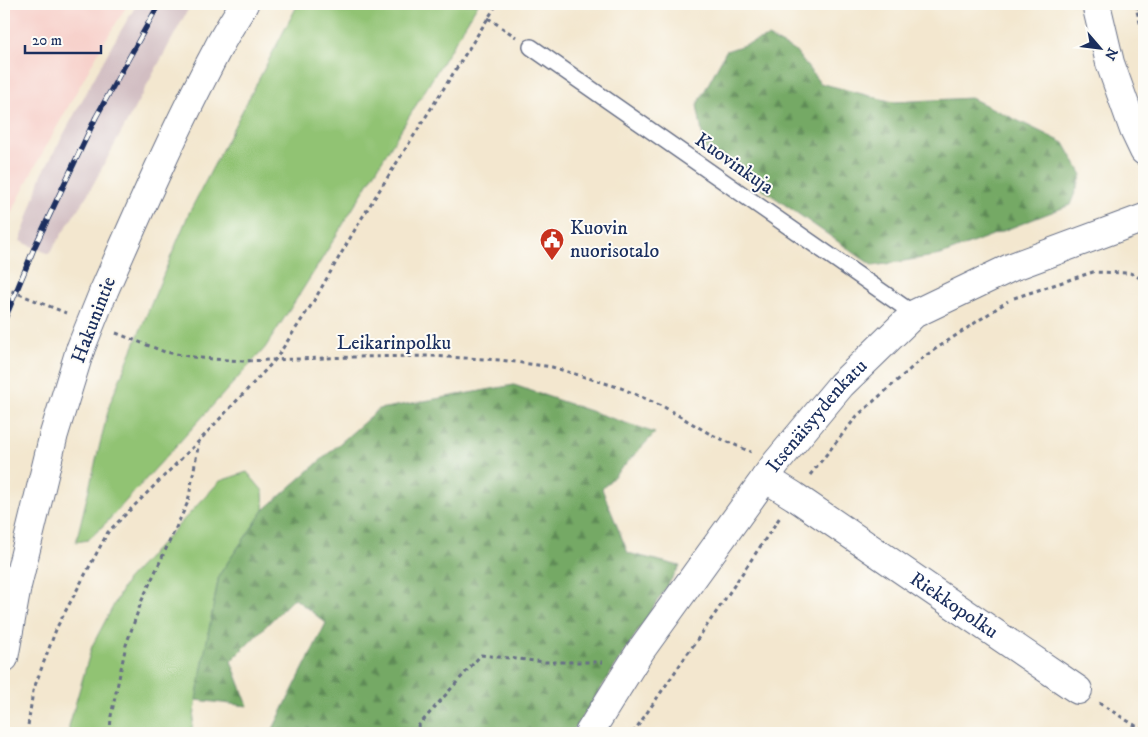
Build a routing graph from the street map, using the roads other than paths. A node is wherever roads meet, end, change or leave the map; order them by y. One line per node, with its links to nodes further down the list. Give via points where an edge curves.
1 (244, 4): 8 (main road, Hakunintie, bridge, via 217,49 176,132 80,350 52,443 17,586)
2 (1096, 4): 4 (main road, via 1110,63)
3 (531, 47): 6 (lane, Kuovinkuja)
4 (1144, 151)
5 (1144, 218): 6 (main road, Itsenäisyydenkatu, via 1012,267)
6 (914, 314): 7 (main road, Itsenäisyydenkatu, via 841,385)
7 (770, 471): 9 (main road, Riekkopolku, via 800,489); 10 (main road, Itsenäisyydenkatu, via 641,650)
8 (4, 658)
9 (1078, 690)
10 (590, 733)

